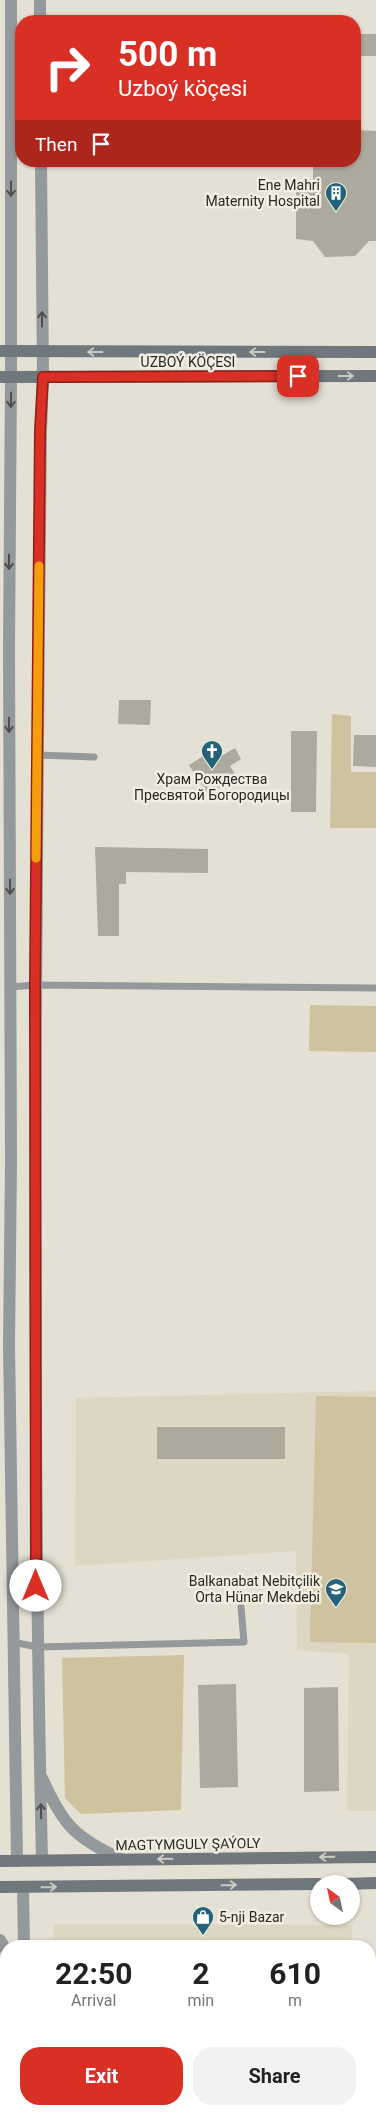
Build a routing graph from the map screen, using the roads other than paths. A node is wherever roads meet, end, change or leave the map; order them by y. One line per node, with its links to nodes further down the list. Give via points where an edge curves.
1 (11, 0): 5 (street, one-way to 5)
2 (40, 0): 3 (street)
3 (40, 15)
4 (41, 167): 6 (street, one-way to 4)
5 (6, 351): 6 (street, UZBOÝ KÖÇESI); 9 (street)
6 (42, 351): 7 (street, UZBOÝ KÖÇESI, one-way to 6); 10 (street)
7 (376, 352)
8 (376, 376): 10 (street, UZBOÝ KÖÇESI, one-way to 8)
9 (6, 377): 10 (street, UZBOÝ KÖÇESI); 11 (street, one-way to 11)
10 (43, 377): 12 (street)
11 (5, 744): 15 (street, one-way to 15)
12 (37, 755): 13 (lane); 14 (street)
13 (94, 757)
14 (35, 985): 15 (lane); 16 (lane); 20 (street)
15 (10, 987): 17 (street)
16 (376, 988)
17 (4, 1345): 19 (street)
18 (241, 1607): 20 (lane, via 244,1642)
19 (12, 1642): 20 (lane); 26 (street)
20 (37, 1646): 21 (street)
21 (40, 1774): 23 (street, via 63,1819 78,1836); 24 (street, one-way to 21)
22 (376, 1857): 23 (street, MAGTYMGULY ŞAÝOLY, one-way to 23)
23 (121, 1859): 24 (street, MAGTYMGULY ŞAÝOLY)
24 (42, 1860): 26 (street, MAGTYMGULY ŞAÝOLY)
25 (0, 1861): 26 (street, MAGTYMGULY ŞAÝOLY)
26 (17, 1861)
27 (376, 1883): 29 (street)
28 (310, 1884): 31 (street, one-way to 28)
29 (360, 1884)
30 (0, 1887): 31 (street)
31 (23, 1887): 32 (street)
32 (24, 1940)

